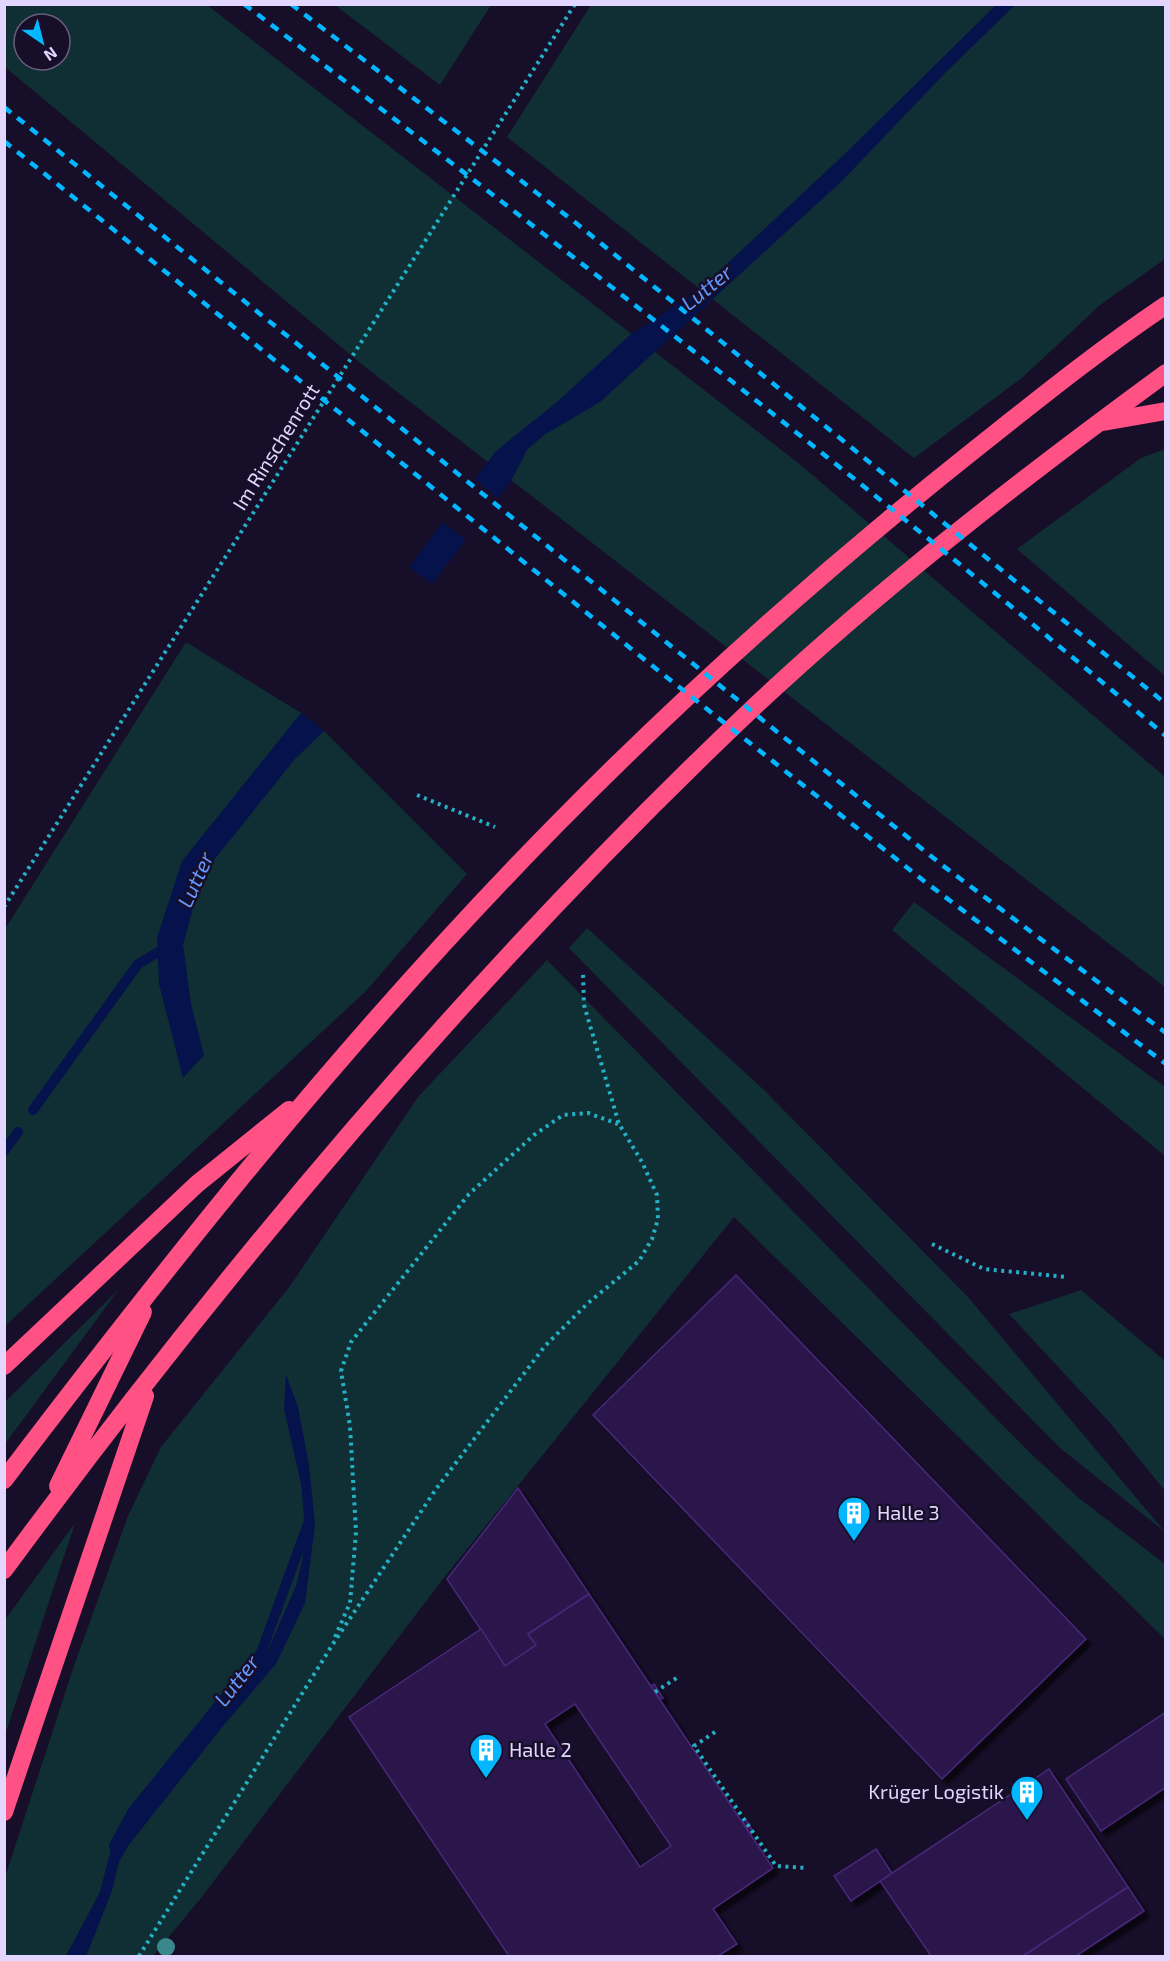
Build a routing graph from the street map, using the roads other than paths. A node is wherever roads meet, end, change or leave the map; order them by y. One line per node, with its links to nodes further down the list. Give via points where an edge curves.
1 (1166, 304): 5 (highway, via 1024,410 839,560 694,690 541,840)
2 (1166, 373): 4 (highway)
3 (1166, 411): 4 (highway)
4 (1098, 422): 8 (highway, via 968,524 755,707 615,843 427,1045 262,1238)
5 (312, 1093): 6 (highway); 7 (highway, via 197,1184)
6 (159, 1279): 9 (highway); 10 (highway)
7 (4, 1366)
8 (149, 1382): 10 (highway); 12 (highway)
9 (4, 1480)
10 (41, 1520): 11 (highway)
11 (4, 1570)
12 (4, 1812)

